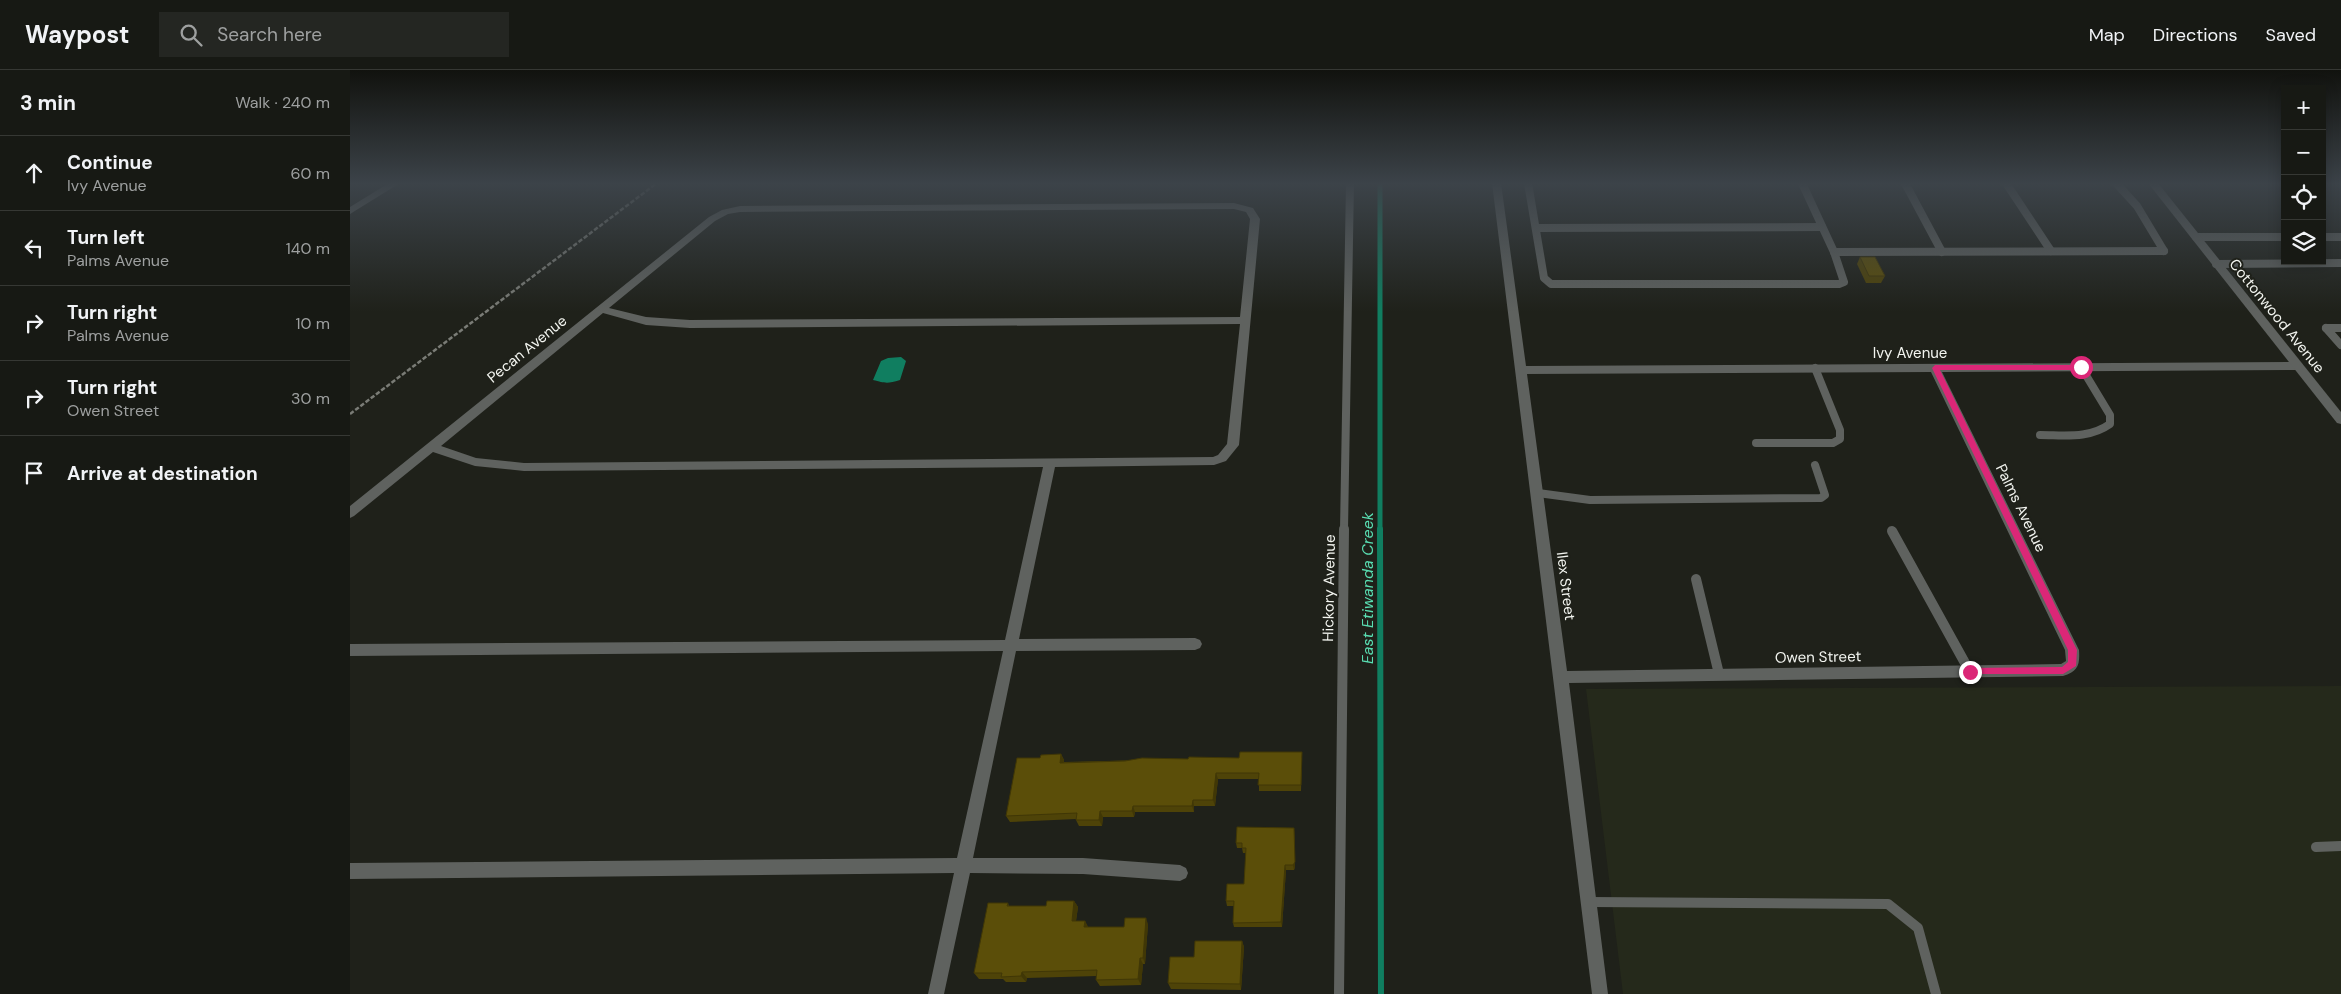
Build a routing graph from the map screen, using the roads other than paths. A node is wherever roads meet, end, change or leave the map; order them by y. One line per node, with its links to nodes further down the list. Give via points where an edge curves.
1 (703, 226): 21 (street, Pecan Avenue)
2 (1254, 226): 22 (street, Pecan Avenue)
3 (1349, 226): 54 (lane, Hickory Avenue, via 1340,779)
4 (1502, 226): 29 (street, Ilex Street)
5 (1805, 226): 11 (lane)
6 (1822, 226): 17 (lane)
7 (1928, 226): 18 (lane)
8 (2035, 226): 16 (lane)
9 (2149, 226): 16 (lane, via 2164,251)
10 (2187, 226): 12 (street, Cottonwood Avenue)
11 (1536, 228): 17 (lane, via 1544,278 1551,284 1839,284 1844,282)
12 (2196, 237): 13 (lane); 20 (street, Cottonwood Avenue)
13 (2281, 237)
14 (2326, 237): 15 (lane)
15 (2341, 237)
16 (2051, 251): 18 (lane)
17 (1834, 252): 18 (lane)
18 (1942, 252)
19 (2341, 263): 20 (lane)
20 (2216, 264): 25 (street, Cottonwood Avenue)
21 (601, 309): 22 (street, via 646,321 690,324); 33 (street, Pecan Avenue)
22 (1245, 320): 34 (street, via 1233,445 1222,458 1204,462)
23 (2341, 328): 24 (lane, via 2326,328)
24 (2341, 345)
25 (2298, 366): 26 (street, Ivy Avenue); 30 (street, Cottonwood Avenue)
26 (2081, 367): 28 (street, Ivy Avenue); 31 (lane, via 2110,416 2110,424 2101,432 2083,435)
27 (1815, 368): 28 (street, Ivy Avenue); 29 (street, Ivy Avenue); 32 (lane, via 1840,430 1840,439 1833,443)
28 (1935, 368): 43 (street, Palms Avenue, via 2072,650)
29 (1522, 370): 36 (street, Ilex Street)
30 (2341, 420)
31 (2040, 435)
32 (1756, 443)
33 (431, 447): 34 (street, via 475,462 524,467); 37 (street, Pecan Avenue)
34 (1050, 463): 41 (street)
35 (1815, 466): 36 (lane, via 1825,490 1821,498 1590,500)
36 (1538, 493): 46 (street, Ilex Street)
37 (350, 513)
38 (1892, 531): 44 (lane)
39 (1696, 579): 45 (lane)
40 (1195, 644): 41 (street)
41 (1011, 645): 42 (street); 49 (street)
42 (350, 650)
43 (2073, 664): 44 (street, Owen Street, via 2063,670)
44 (1970, 672): 45 (street, Owen Street)
45 (1720, 674): 46 (street, Owen Street)
46 (1561, 676): 52 (street, Ilex Street)
47 (2341, 846): 48 (lane)
48 (2316, 847)
49 (964, 865): 50 (street); 51 (street, via 1073,866); 53 (street)
50 (350, 871)
51 (1180, 873)
52 (1588, 902): 55 (street, Ilex Street); 56 (lane, via 1888,904 1918,928)
53 (936, 994)
54 (1340, 994)
55 (1600, 994)
56 (1936, 994)

